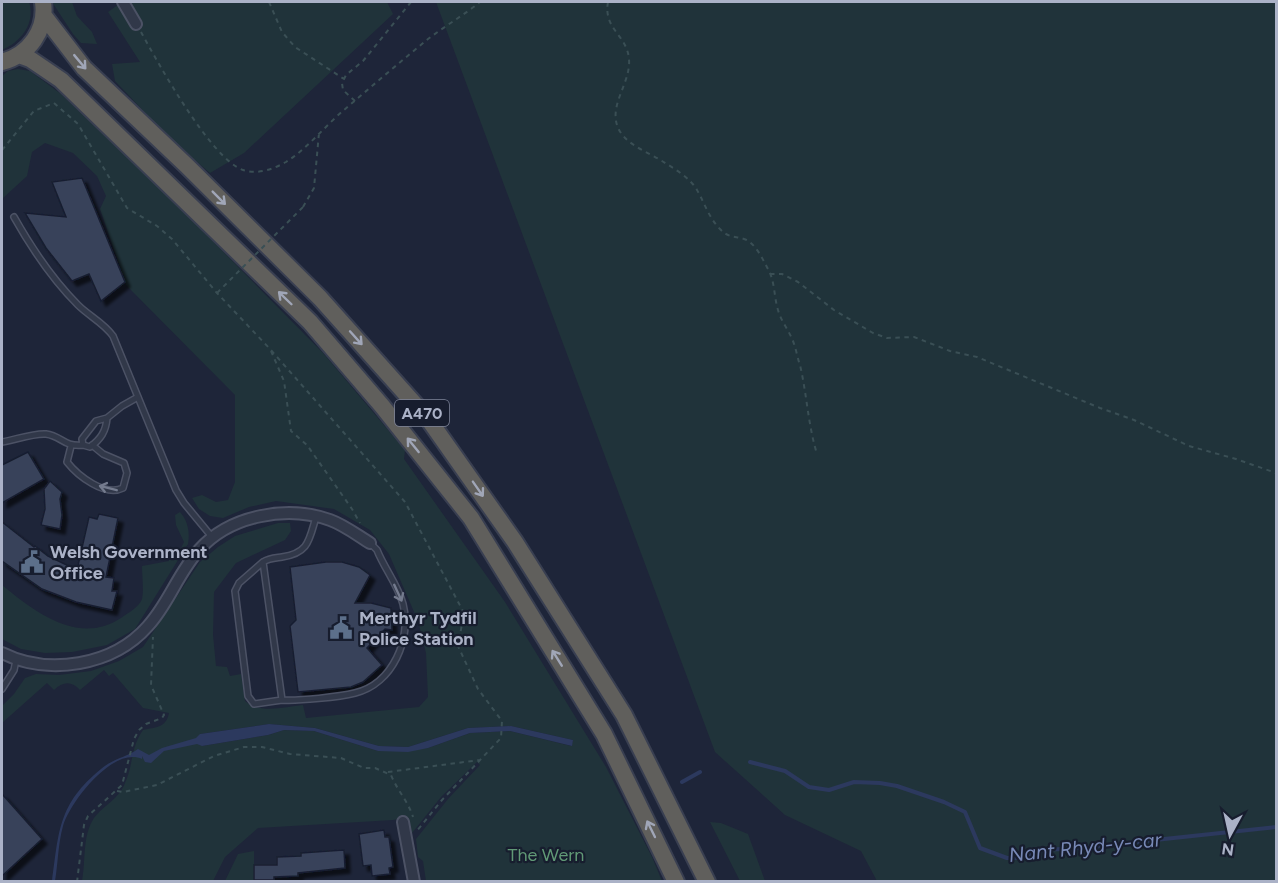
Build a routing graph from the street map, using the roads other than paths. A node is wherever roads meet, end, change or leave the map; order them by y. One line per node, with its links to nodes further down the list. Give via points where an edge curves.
1 (123, 2): 3 (street)
2 (44, 9): 4 (highway, via 38,35); 24 (highway, A470, one-way to 24, via 84,68 320,298 429,420 515,542 624,715)
3 (136, 24)
4 (19, 55): 5 (highway); 23 (highway, A470, one-way to 4, via 604,734 471,518 434,471 310,322 60,80)
5 (2, 62)
6 (14, 217): 7 (lane, via 46,269 79,306 107,328)
7 (138, 398): 8 (lane); 14 (lane, via 176,490)
8 (107, 418): 10 (lane, via 96,421 82,438); 11 (lane, via 104,433)
9 (2, 442): 12 (lane, via 44,434)
10 (83, 445): 11 (lane); 12 (lane)
11 (92, 445): 12 (lane, one-way to 12, via 124,463 127,473 123,488 106,490 76,474 67,462)
12 (70, 446)
13 (316, 516): 14 (street, via 264,515); 15 (street, via 331,520); 16 (lane, via 305,548 297,554)
14 (212, 537): 18 (street, via 180,574 148,627 130,642 93,660 69,665)
15 (370, 543): 20 (lane, one-way to 20, via 403,603 406,624 401,650 387,672 357,693)
16 (263, 562): 20 (lane); 20 (lane, via 235,591 248,696 254,704)
17 (2, 653): 18 (street)
18 (16, 660): 19 (lane)
19 (2, 688)
20 (282, 699)
21 (403, 822): 22 (street)
22 (414, 882)
23 (676, 882)
24 (707, 882)

